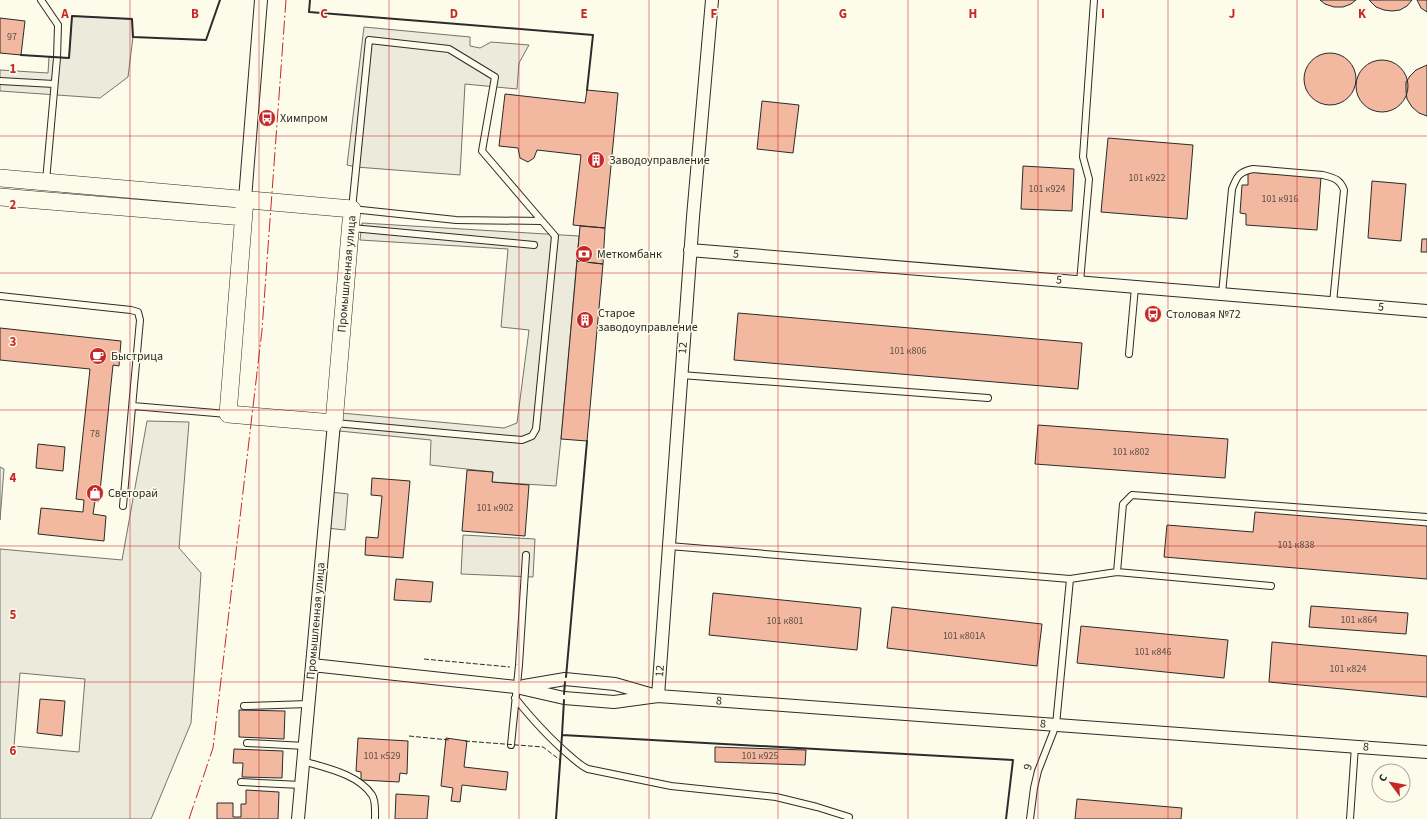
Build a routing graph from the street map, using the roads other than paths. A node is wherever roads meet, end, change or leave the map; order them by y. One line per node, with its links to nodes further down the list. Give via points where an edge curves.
1 (41, 0): 6 (lane, via 58,25)
2 (261, 0): 10 (street)
3 (712, 0): 17 (street, 12)
4 (1094, 0): 18 (lane, via 1083,157 1089,179)
5 (0, 81): 6 (lane)
6 (54, 84): 8 (lane)
7 (0, 178): 8 (street, Промышленная улица)
8 (46, 182): 10 (street, Промышленная улица); 11 (street)
9 (0, 197): 11 (street)
10 (245, 199): 12 (street, Промышленная улица); 13 (street)
11 (44, 201): 13 (street)
12 (352, 209): 14 (lane, via 456,220); 14 (lane, via 369,40 449,49 495,77 482,151); 15 (street, Промышленная улица)
13 (244, 217): 28 (street)
14 (542, 221): 29 (lane, via 555,236 536,429 532,436 522,440)
15 (351, 228): 16 (lane); 29 (street, Промышленная улица)
16 (534, 245)
17 (690, 250): 18 (street, 5); 25 (street, 12)
18 (1080, 282): 19 (street, 5)
19 (1135, 287): 20 (street, 5); 24 (lane)
20 (1222, 294): 22 (street, 5); 22 (lane, via 1232,189 1236,178 1243,171 1253,169 1323,175 1341,183 1344,190)
21 (0, 296): 27 (lane, via 138,312 140,320)
22 (1333, 303): 23 (street, 5)
23 (1427, 311)
24 (1129, 354)
25 (681, 375): 26 (lane); 32 (street, 12)
26 (988, 398)
27 (133, 406): 28 (lane); 30 (lane)
28 (228, 414): 29 (street)
29 (334, 423): 37 (street, Промышленная улица)
30 (123, 506)
31 (1427, 517): 34 (lane, via 1132,495 1123,504)
32 (669, 546): 35 (lane); 39 (street, 12)
33 (526, 555): 38 (lane)
34 (1117, 572): 35 (lane); 36 (lane)
35 (1070, 579): 42 (lane, 9)
36 (1271, 586)
37 (312, 665): 38 (street); 40 (street, Промышленная улица)
38 (516, 692): 39 (street, via 614,702); 39 (street, via 566,680 615,684); 44 (lane); 51 (lane, via 538,726 588,769 672,786 776,797)
39 (658, 696): 42 (street, 8)
40 (309, 704): 41 (lane); 45 (street, Промышленная улица)
41 (244, 706)
42 (1056, 725): 46 (street, 8); 54 (lane, 9, via 1037,776)
43 (247, 743): 45 (lane)
44 (511, 745)
45 (305, 746): 48 (street, Промышленная улица)
46 (1355, 746): 47 (street, 8); 55 (lane)
47 (1427, 752)
48 (304, 761): 50 (street, Промышленная улица); 53 (lane, via 341,772 363,785 373,796)
49 (241, 782): 50 (lane)
50 (301, 785): 52 (street, Промышленная улица)
51 (849, 817)
52 (298, 819)
53 (375, 819)
54 (1030, 819)
55 (1350, 819)

